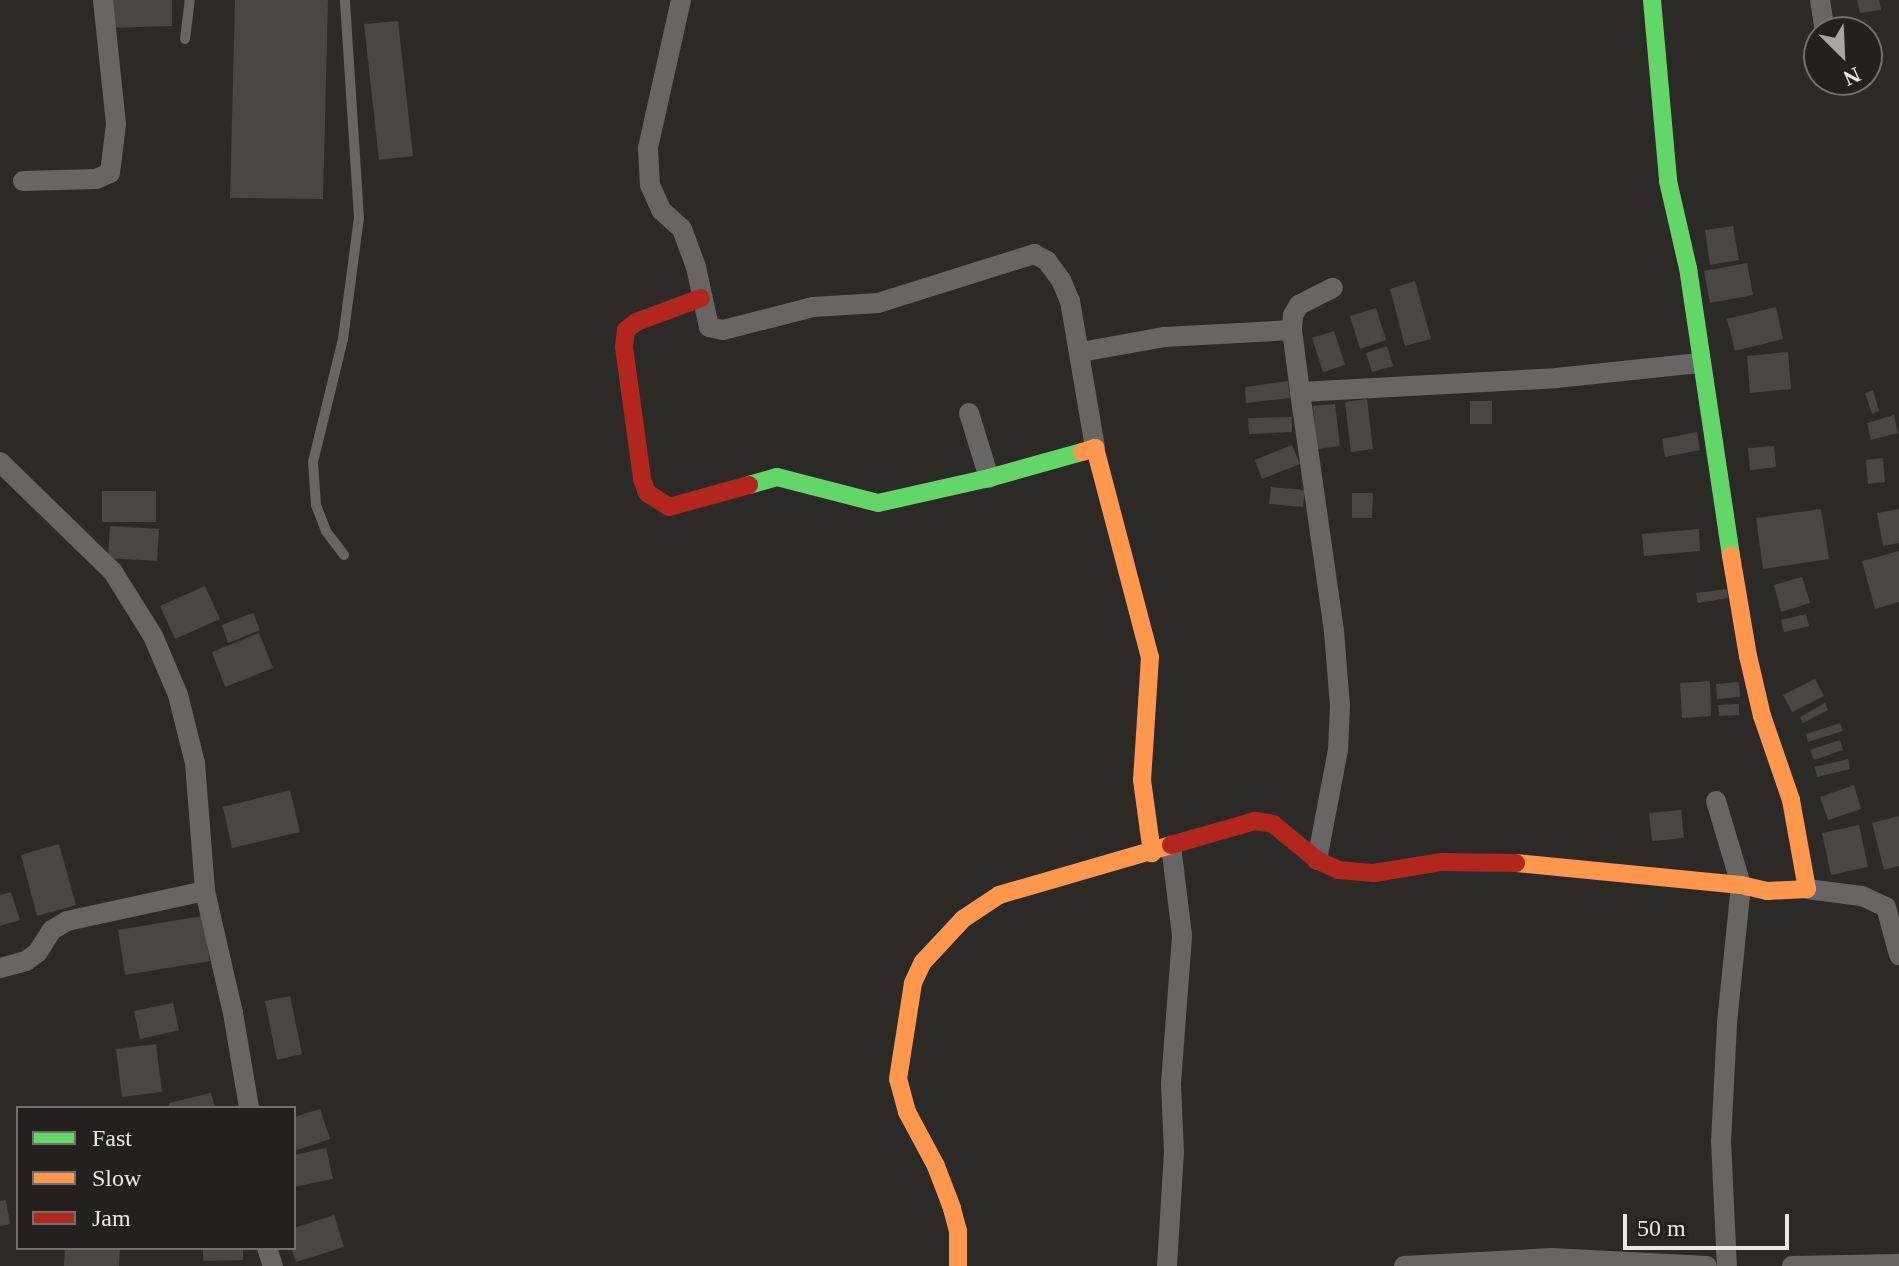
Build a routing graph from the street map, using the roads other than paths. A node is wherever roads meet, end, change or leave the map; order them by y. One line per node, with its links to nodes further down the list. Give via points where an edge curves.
1 (103, 0): 7 (street, via 116,124 110,173 96,179)
2 (190, 0): 6 (lane)
3 (345, 0): 18 (lane, via 359,218 343,339 313,462 316,505)
4 (681, 0): 9 (street, via 648,148 650,185 661,210 682,229)
5 (1652, 0): 12 (street, via 1668,181 1688,268)
6 (185, 39)
7 (23, 181)
8 (1333, 288): 10 (street, via 1299,305)
9 (701, 298): 11 (street, via 709,327 723,330 813,307 878,303 1034,254 1061,280); 17 (street, via 626,330 642,479 657,502 678,506 777,477 878,503)
10 (1292, 330): 11 (street, via 1164,337); 13 (street)
11 (1081, 352): 15 (street)
12 (1699, 363): 13 (street, via 1556,378); 23 (street, via 1748,656 1791,800)
13 (1300, 392): 21 (street, via 1340,706 1338,750)
14 (969, 413): 17 (street)
15 (1095, 448): 17 (street); 20 (street, via 1150,657 1142,780)
16 (0, 462): 24 (street, via 113,572 153,636 178,695 195,763)
17 (989, 478)
18 (344, 555)
19 (1716, 801): 22 (street)
20 (1161, 850): 21 (street, via 1235,825 1264,821); 29 (street, via 999,895 980,904 923,962 913,983 898,1079 907,1112 952,1208); 30 (street, via 1182,935 1171,1083 1174,1153)
21 (1317, 860): 22 (street, via 1338,870 1374,873 1442,862 1527,863)
22 (1741, 885): 23 (street, via 1767,891); 33 (street, via 1721,1141)
23 (1807, 889): 25 (street, via 1862,896 1886,907)
24 (205, 891): 26 (street, via 67,921 52,930 26,961); 27 (street)
25 (1899, 955)
26 (0, 968)
27 (249, 1106)
28 (1899, 1264): 34 (street)
29 (958, 1266)
30 (1167, 1266)
31 (1404, 1266): 32 (street, via 1551,1258)
32 (1707, 1266)
33 (1727, 1266)
34 (1792, 1266)

